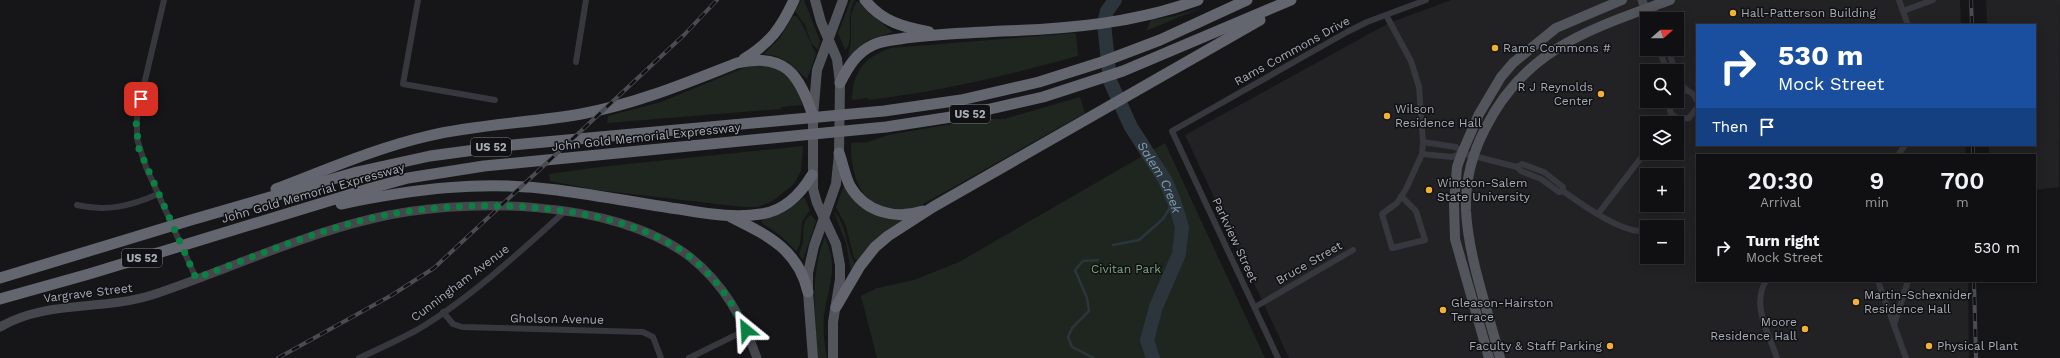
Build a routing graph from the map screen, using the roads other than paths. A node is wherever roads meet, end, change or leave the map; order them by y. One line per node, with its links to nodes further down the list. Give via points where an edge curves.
1 (164, 0): 48 (street, via 136,122 139,149)
2 (418, 0): 30 (street, via 403,84)
3 (586, 0): 23 (street)
4 (794, 0): 24 (highway, via 772,38)
5 (815, 0): 22 (main road)
6 (843, 0): 22 (main road)
7 (865, 0): 21 (highway, via 889,21)
8 (1198, 0): 21 (highway, via 1146,15 1082,26)
9 (1248, 0): 57 (highway, John Gold Memorial Expressway / US 52, via 1140,48 1083,68 961,100 853,114 449,153 365,170)
10 (1291, 0): 54 (highway, John Gold Memorial Expressway / US 52, via 1142,64 1016,104 911,124 458,170 384,184)
11 (1297, 0): 51 (highway)
12 (1426, 0): 19 (street, Rams Commons Drive)
13 (1622, 0): 39 (main road, via 1556,28 1513,63 1501,77 1479,114)
14 (1670, 0): 17 (main road)
15 (1899, 0): 18 (street)
16 (1934, 0): 18 (street)
17 (1649, 7): 41 (main road, via 1574,38 1556,47 1534,64 1519,78 1493,112)
18 (1903, 11): 20 (street)
19 (1386, 15): 36 (street, Rams Commons Drive, via 1347,32); 37 (street, via 1411,61 1419,87)
20 (1908, 24)
21 (938, 34): 25 (highway, via 873,45 852,61)
22 (828, 40): 25 (main road, via 837,59); 33 (main road, via 817,70)
23 (576, 62)
24 (737, 63): 33 (highway, via 766,60 788,68 802,86); 57 (highway, via 650,96 605,109 559,118 452,131 410,140)
25 (840, 83): 38 (main road)
26 (1684, 87): 28 (street)
27 (1684, 91): 28 (street)
28 (1689, 91): 29 (street)
29 (1696, 99)
30 (495, 100)
31 (1668, 108): 34 (street)
32 (1696, 110): 35 (street, via 1693,115)
33 (812, 116): 44 (main road)
34 (1673, 116)
35 (1684, 119)
36 (1172, 131): 68 (street, Parkview Street)
37 (1423, 142): 39 (street, via 1456,147); 40 (street)
38 (840, 153): 51 (highway, via 851,187 870,207 897,215 912,214); 56 (main road, via 834,192)
39 (1462, 153): 40 (street, via 1452,157); 41 (street); 80 (main road, via 1457,167 1455,239)
40 (1422, 154): 49 (street)
41 (1474, 156): 43 (street); 81 (main road, via 1466,186 1470,243)
42 (1640, 159): 53 (street)
43 (1517, 167): 45 (street, via 1522,164); 46 (street)
44 (812, 175): 55 (highway, via 799,193 782,207 760,214); 56 (main road, via 815,196)
45 (1552, 178): 46 (street); 47 (street, via 1563,187)
46 (1550, 185): 47 (street, via 1559,192)
47 (1563, 191): 53 (street)
48 (158, 194): 50 (street, via 136,203 109,208 96,209); 61 (street)
49 (1401, 196): 49 (street, via 1397,203 1382,214 1392,248 1425,240 1416,211)
50 (77, 205)
51 (933, 207): 67 (highway, via 875,247 860,266)
52 (564, 212): 61 (street, Vargrave Street, via 480,206 392,214 325,231); 69 (street, Cunningham Avenue, via 521,252); 72 (street, Vargrave Street, via 634,228 680,250 700,265 718,284)
53 (1598, 214): 58 (street, via 1618,225)
54 (283, 215): 55 (highway, via 402,192 476,186 554,190); 66 (highway, John Gold Memorial Expressway / US 52)
55 (730, 217): 65 (highway, via 767,235 785,250 800,270)
56 (825, 218): 65 (main road, via 809,264); 67 (main road, via 840,257)
57 (191, 220): 60 (highway, John Gold Memorial Expressway / US 52)
58 (1640, 230)
59 (1353, 250): 68 (street, Bruce Street)
60 (0, 278)
61 (196, 278): 71 (street, Vargrave Street, via 155,294 124,302 40,311)
62 (1765, 282): 82 (street, via 1762,287 1760,306)
63 (1878, 282): 70 (street)
64 (1908, 282): 70 (street)
65 (808, 292): 77 (main road)
66 (0, 299)
67 (836, 307): 78 (main road)
68 (1255, 307): 79 (street, Parkview Street)
69 (443, 312): 73 (street, Cunningham Avenue, via 403,337); 74 (street, Gholson Avenue, via 454,324 462,328 643,332 653,337)
70 (1894, 325): 83 (street)
71 (0, 327)
72 (746, 330): 75 (street); 76 (street, Vargrave Street)
73 (359, 358)
74 (661, 358)
75 (689, 358)
76 (757, 358)
77 (813, 358)
78 (833, 358)
79 (1278, 358)
80 (1488, 358)
81 (1500, 358)
82 (1777, 358)
83 (1906, 358)

